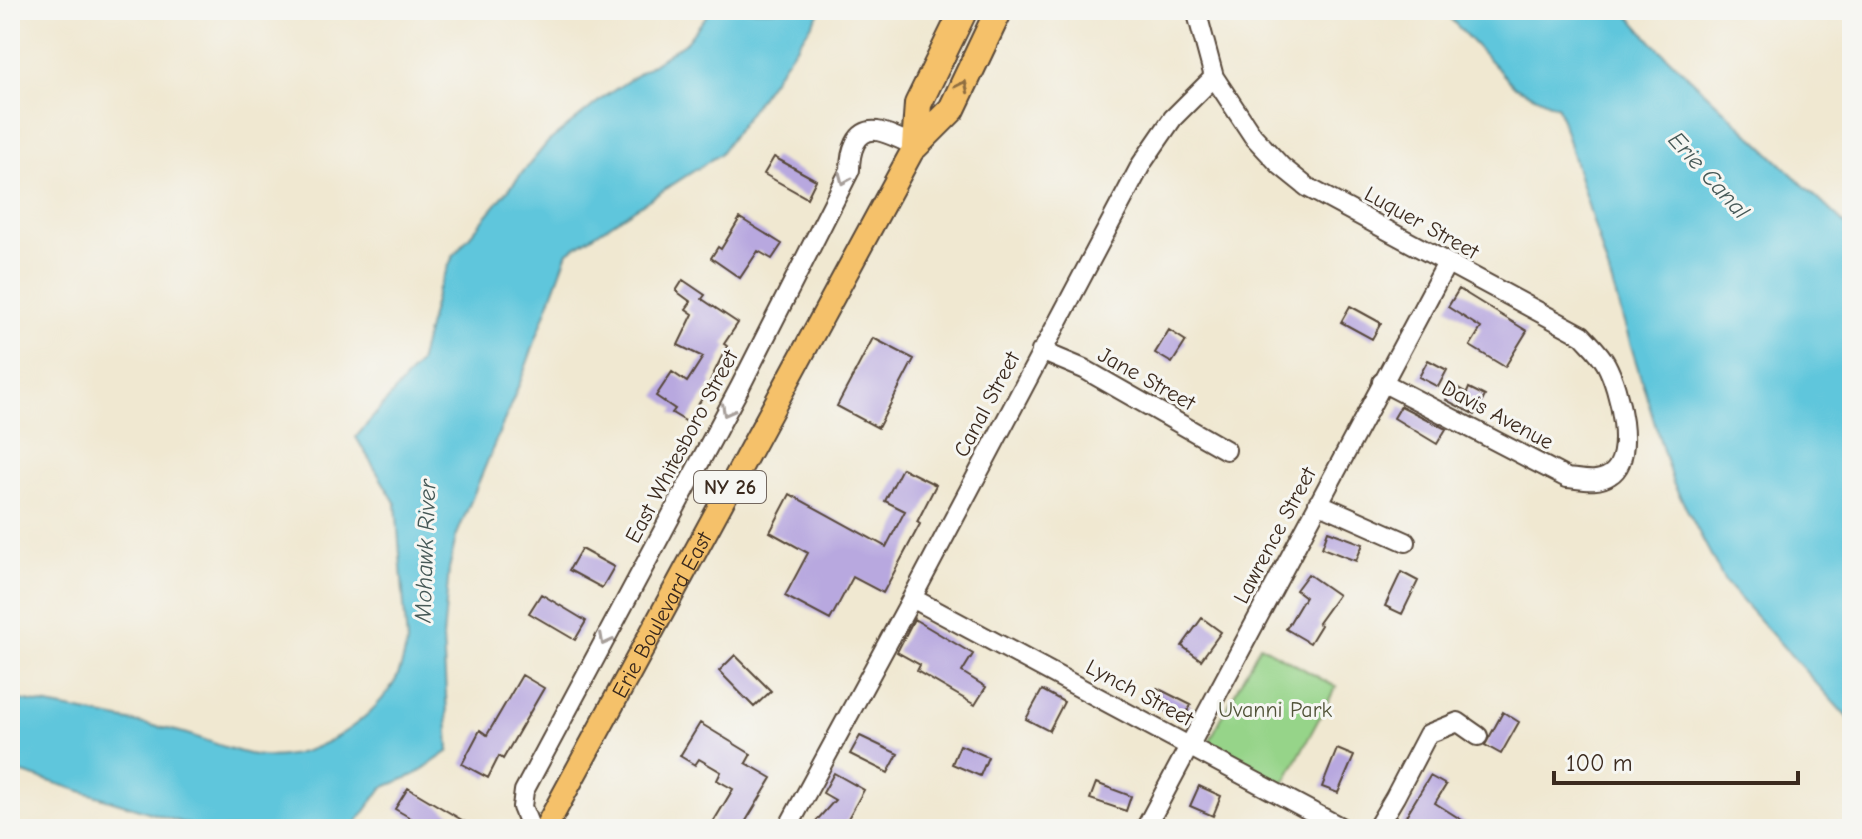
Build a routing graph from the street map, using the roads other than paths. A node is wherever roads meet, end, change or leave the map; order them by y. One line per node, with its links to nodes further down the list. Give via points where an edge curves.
1 (964, 10): 5 (highway, Erie Boulevard East / NY 26, via 918,104)
2 (999, 10): 5 (highway, Erie Boulevard East / NY 26, one-way to 2, via 952,109)
3 (1196, 10): 4 (street)
4 (1214, 77): 6 (street, Luquer Street, via 1253,136 1307,187); 7 (street, Canal Street, via 1173,118 1142,163)
5 (915, 146): 16 (street, East Whitesboro Street, one-way to 16, via 876,130 854,144 850,170 740,387 524,791 522,807); 17 (main road, Erie Boulevard East / NY 26)
6 (1447, 263): 8 (street, Lawrence Street); 10 (street, Luquer Street, via 1582,335 1602,356 1618,392 1625,449 1621,465)
7 (1041, 351): 9 (street, Jane Street, via 1084,369); 13 (street, Canal Street)
8 (1382, 382): 10 (street, Davis Avenue, via 1567,478); 11 (street, Lawrence Street)
9 (1226, 450)
10 (1593, 481)
11 (1318, 503): 12 (street); 15 (street, Lawrence Street)
12 (1406, 542)
13 (912, 598): 15 (street, Lynch Street); 18 (street, Canal Street)
14 (1478, 736): 21 (street, via 1458,722 1428,734)
15 (1189, 746): 19 (street, Lawrence Street); 20 (street, Lynch Street)
16 (531, 829)
17 (545, 829)
18 (787, 829)
19 (1145, 829)
20 (1344, 829)
21 (1376, 829)

